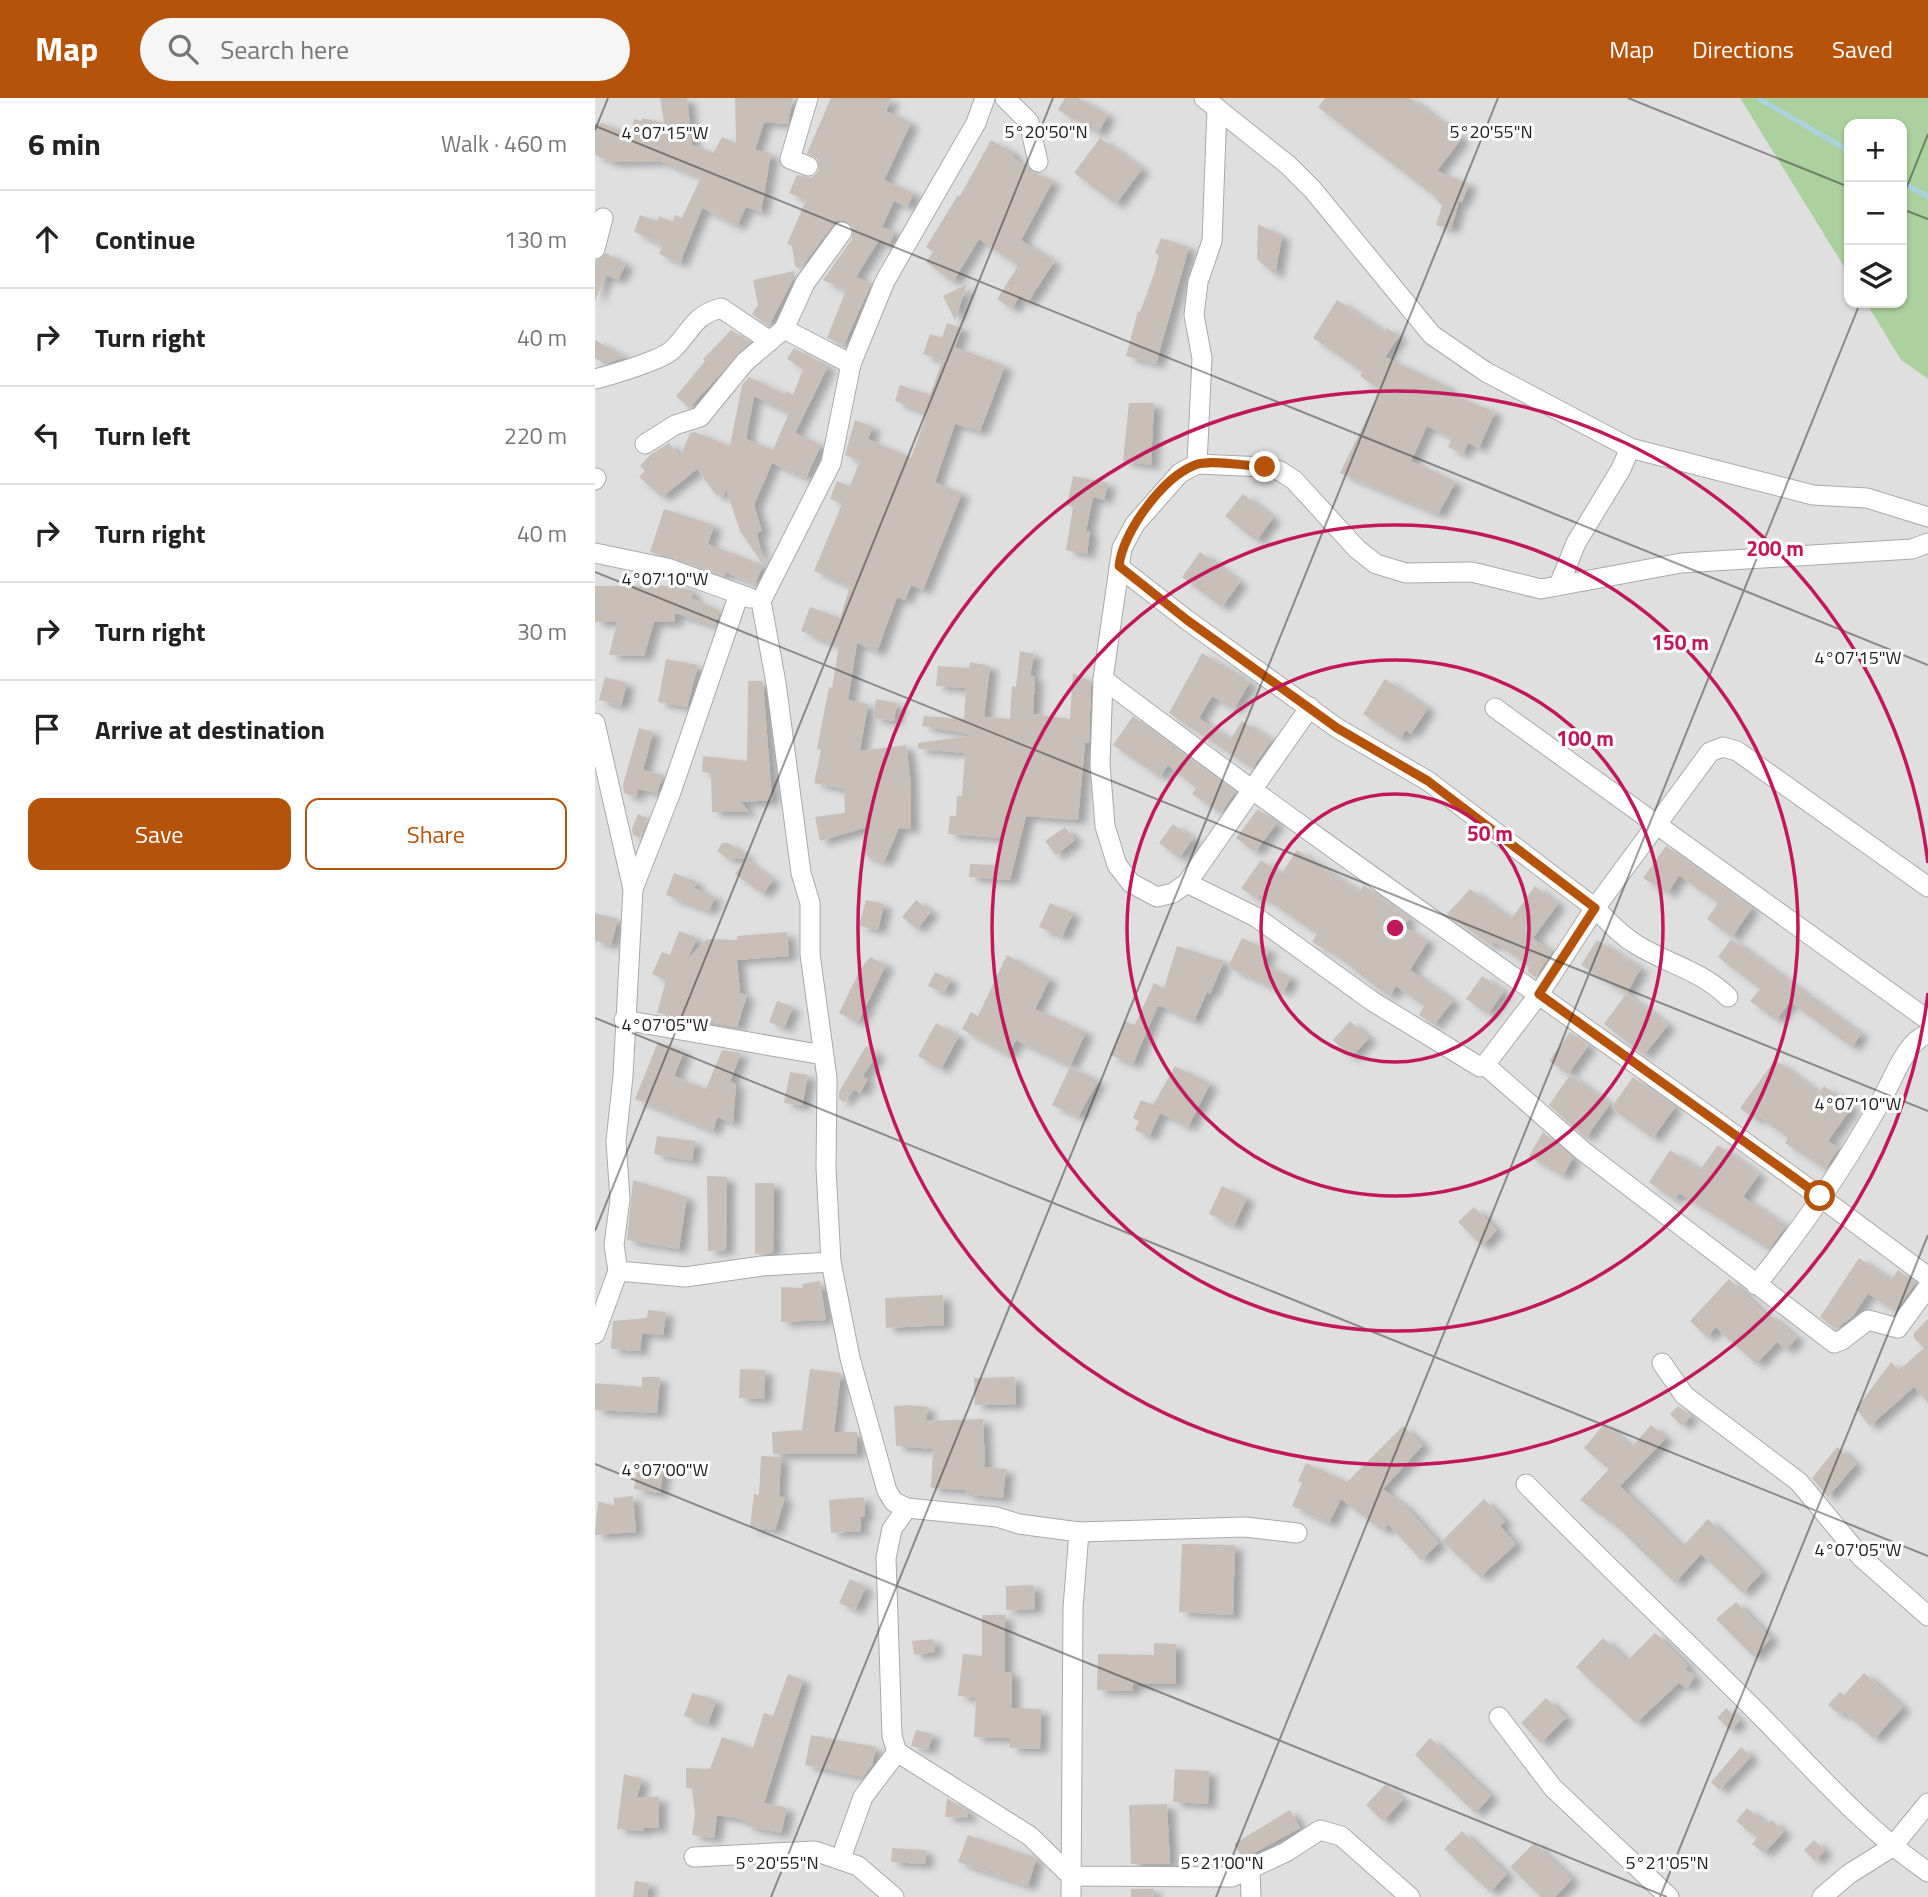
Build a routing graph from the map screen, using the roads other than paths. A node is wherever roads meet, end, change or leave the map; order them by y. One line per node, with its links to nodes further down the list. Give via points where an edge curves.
1 (809, 98): 6 (street, via 790,159)
2 (985, 98): 11 (street, via 976,123 885,281)
3 (1005, 98): 5 (street, via 1029,122)
4 (1210, 103): 14 (street, via 1313,190 1401,299 1449,349); 15 (street, via 1212,241 1198,282 1194,315 1202,358)
5 (1038, 162)
6 (808, 166)
7 (603, 218): 9 (street)
8 (842, 232): 10 (street, via 805,283)
9 (595, 249)
10 (777, 335): 11 (street); 12 (street, via 721,308 698,316 671,352); 13 (street, via 745,362 700,416)
11 (851, 365): 22 (street, via 831,463)
12 (595, 379)
13 (645, 444)
14 (1630, 448): 16 (street, via 1812,495 1867,498); 20 (street, via 1576,543)
15 (1197, 464): 19 (street, via 1180,473 1135,524 1122,548); 20 (street, via 1280,471 1376,564 1406,573 1472,572 1526,587)
16 (1928, 517)
17 (1928, 543): 20 (street, via 1912,549 1681,563)
18 (595, 553): 21 (street, via 667,568)
19 (1119, 566): 23 (street); 24 (street)
20 (1559, 586)
21 (739, 594): 22 (street); 31 (street)
22 (761, 601): 38 (street, via 801,873 810,903 810,954)
23 (1103, 679): 27 (street); 29 (street, via 1100,764 1105,826 1117,865 1131,883 1157,897)
24 (1310, 707): 27 (street); 32 (street, via 1428,781)
25 (1495, 708): 28 (street)
26 (595, 723): 31 (street)
27 (1250, 790): 29 (street); 33 (street)
28 (1657, 825): 30 (street, via 1710,752 1723,747 1737,751); 32 (street); 36 (street)
29 (1187, 883): 39 (street, via 1256,917 1372,1001 1473,1065)
30 (1928, 887)
31 (633, 889): 35 (street)
32 (1595, 908): 33 (street); 34 (street, via 1638,946 1698,974)
33 (1539, 994): 39 (street); 40 (street)
34 (1728, 997)
35 (624, 1020): 38 (street); 42 (street, via 616,1141 620,1199 614,1245)
36 (1928, 1020)
37 (1928, 1034): 40 (street, via 1921,1036 1902,1060 1857,1143)
38 (823, 1055): 41 (street)
39 (1485, 1065): 44 (street, via 1583,1151)
40 (1820, 1196): 43 (street); 44 (street)
41 (831, 1262): 42 (street, via 685,1277); 49 (street, via 850,1358 883,1479 894,1502)
42 (618, 1272): 46 (street)
43 (1928, 1277)
44 (1756, 1285): 45 (street, via 1834,1343 1868,1320 1898,1328)
45 (1928, 1287)
46 (595, 1334)
47 (1662, 1363): 52 (street, via 1684,1395 1800,1482 1861,1557)
48 (1527, 1484): 56 (street)
49 (907, 1508): 50 (street, via 997,1517); 54 (street, via 892,1529 885,1558 892,1736)
50 (1079, 1532): 51 (street, via 1245,1527); 61 (street, via 1073,1608)
51 (1297, 1533)
52 (1928, 1616)
53 (1499, 1717): 66 (street, via 1553,1788)
54 (897, 1752): 58 (street, via 863,1797); 61 (street, via 1030,1836)
55 (1928, 1803): 56 (street)
56 (1892, 1847): 60 (street); 67 (street)
57 (694, 1857): 58 (street, via 815,1851)
58 (841, 1858): 62 (street, via 858,1866)
59 (1250, 1869): 61 (street, via 1232,1877 1213,1878); 64 (street); 65 (street, via 1320,1830 1329,1831 1341,1836)
60 (1928, 1872)
61 (1071, 1876): 63 (street)
62 (894, 1897)
63 (1071, 1897)
64 (1251, 1897)
65 (1410, 1897)
66 (1669, 1897)
67 (1822, 1897)

